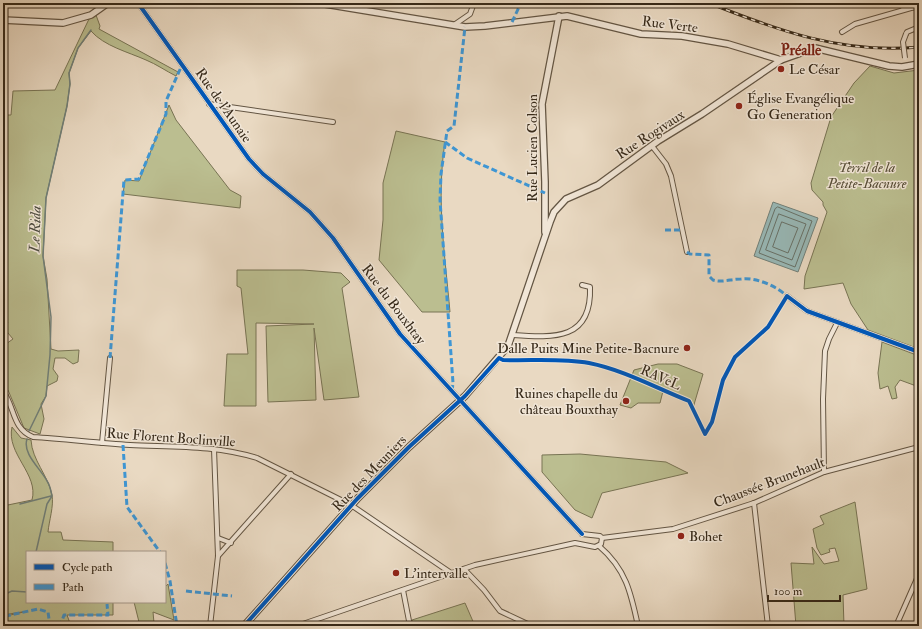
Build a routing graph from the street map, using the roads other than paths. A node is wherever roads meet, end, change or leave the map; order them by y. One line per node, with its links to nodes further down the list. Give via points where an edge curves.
1 (108, 3): 6 (street)
2 (138, 3): 19 (street, Rue de l'Aunaie)
3 (318, 3): 11 (street, Rue Verte)
4 (474, 3): 11 (street, via 470,14)
5 (900, 3): 8 (street)
6 (102, 5): 10 (street, via 91,15 63,23)
7 (919, 7): 8 (street)
8 (904, 10): 13 (street, via 855,24)
9 (559, 16): 11 (street, Rue Verte, via 485,26); 14 (street, Rue Verte, via 578,18 641,34 682,36 728,44); 23 (street, Rue Lucien Colson, via 542,104)
10 (3, 20)
11 (454, 25)
12 (919, 27): 18 (street, bridge, via 907,32 903,42)
13 (842, 32)
14 (771, 57): 15 (street, Rue Verte); 17 (street)
15 (781, 60): 17 (street, Rue Rogivaux); 18 (street, via 815,48 889,66)
16 (919, 64): 18 (street)
17 (774, 66): 21 (street, Rue Rogivaux)
18 (905, 67)
19 (209, 104): 20 (street); 22 (street, Rue de l'Aunaie, via 258,169)
20 (333, 122)
21 (652, 146): 24 (street, Rue Rogivaux, via 598,185 566,199); 26 (street, via 666,164 671,176)
22 (306, 208): 36 (street, Rue du Bouxhtay, via 333,238 400,334)
23 (544, 210): 24 (street); 25 (street)
24 (553, 214): 25 (street, Rue Rogivaux)
25 (545, 236): 32 (street, Rue Rogivaux)
26 (687, 252)
27 (582, 285): 29 (street)
28 (596, 286): 29 (street)
29 (590, 287): 32 (street, via 589,312 582,323 573,330 538,336)
30 (787, 296): 31 (street, via 807,311)
31 (837, 323): 33 (street); 40 (street, via 828,338 825,351 822,400)
32 (513, 335): 36 (street, Rue des Meuniers, via 508,346)
33 (919, 352)
34 (110, 358): 37 (street)
35 (3, 391): 37 (street, Rue Florent Boclinville, via 18,426 27,435)
36 (461, 400): 43 (street, Rue des Meuniers); 44 (street, Rue du Bouxhtay)
37 (102, 443): 39 (street, Rue Florent Boclinville)
38 (919, 447): 40 (street, Chaussée Brunehault)
39 (214, 449): 41 (street, Rue Florent Boclinville, via 257,458); 45 (street)
40 (824, 472): 42 (street, Chaussée Brunehault)
41 (291, 474): 43 (street, Rue Florent Boclinville); 47 (street)
42 (754, 503): 46 (street, Chaussée Brunehault, via 673,528); 61 (street)
43 (351, 505): 52 (street, Rue Florent Boclinville); 56 (street, Rue des Meuniers)
44 (582, 534): 46 (street, Chaussée Brunehault); 48 (street, via 579,538)
45 (218, 538): 47 (street); 50 (street)
46 (602, 538): 49 (street)
47 (231, 542): 50 (street)
48 (580, 543): 49 (street); 51 (street, via 503,557)
49 (599, 546): 60 (street, via 624,575)
50 (218, 556): 55 (street)
51 (464, 569): 52 (street); 59 (street, via 500,612)
52 (451, 573): 54 (street)
53 (919, 574): 62 (street)
54 (403, 590): 57 (street); 58 (street)
55 (210, 626)
56 (244, 626)
57 (297, 626)
58 (410, 626)
59 (532, 626)
60 (638, 626)
61 (768, 626)
62 (896, 626)

